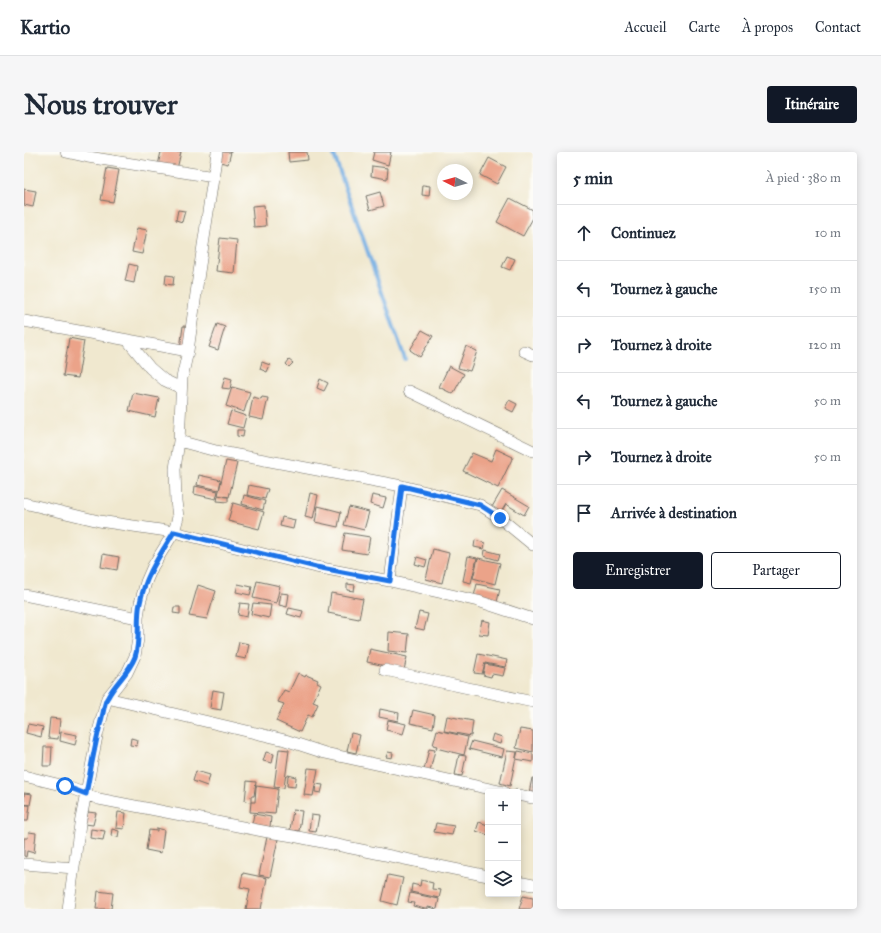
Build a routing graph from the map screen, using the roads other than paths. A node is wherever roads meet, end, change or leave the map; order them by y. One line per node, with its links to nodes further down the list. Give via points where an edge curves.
1 (66, 152): 3 (street)
2 (217, 152): 3 (street)
3 (214, 177): 6 (street)
4 (24, 321): 5 (street)
5 (128, 341): 6 (street); 7 (street, via 150,368 164,380)
6 (188, 351): 7 (street)
7 (181, 388): 9 (street)
8 (409, 391): 10 (street)
9 (179, 441): 11 (street, via 216,451); 13 (street, via 175,469 178,517)
10 (533, 451)
11 (402, 486): 14 (street, via 480,505); 15 (street)
12 (24, 503): 13 (street, via 99,521)
13 (174, 532): 15 (street, via 316,567); 17 (street, via 146,582)
14 (533, 545)
15 (390, 581): 18 (street, via 478,601)
16 (24, 595): 17 (street)
17 (138, 618): 20 (street, via 135,656 127,673)
18 (533, 619)
19 (386, 670): 21 (street)
20 (107, 698): 23 (street, via 285,740 325,753); 24 (street)
21 (533, 702)
22 (24, 776): 24 (street)
23 (490, 789)
24 (86, 794): 28 (street); 29 (street, via 99,799)
25 (521, 796): 26 (street)
26 (533, 798)
27 (24, 864): 28 (street)
28 (74, 868): 32 (street)
29 (485, 875)
30 (521, 883): 31 (street)
31 (533, 885)
32 (68, 909)

